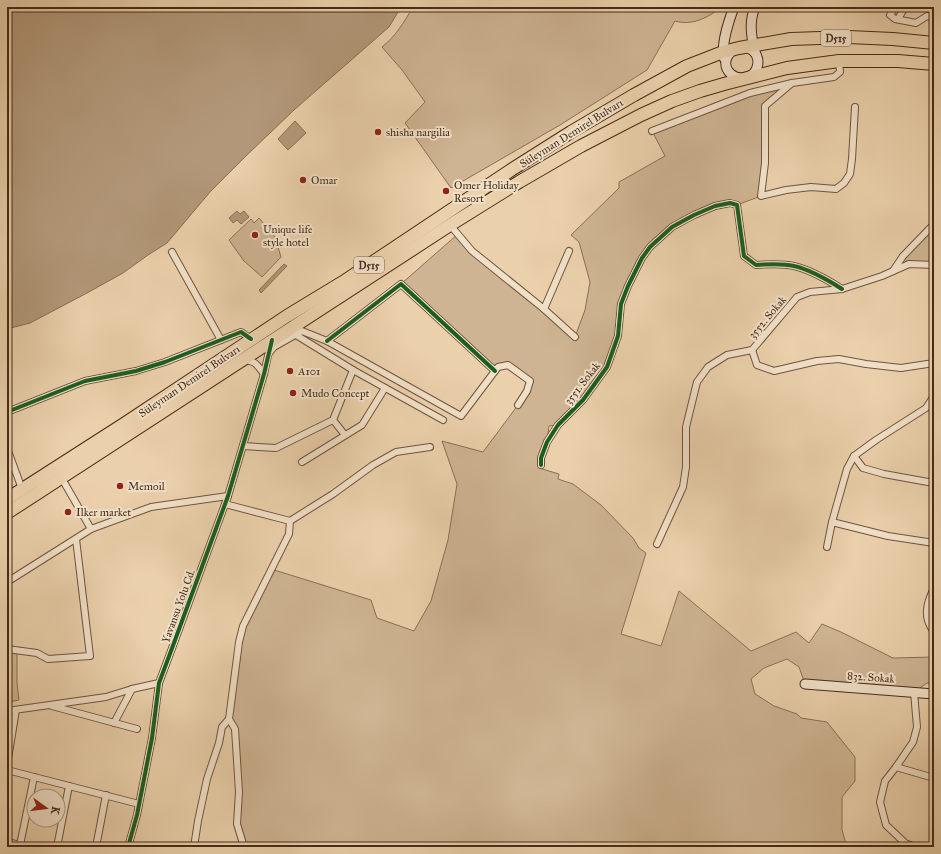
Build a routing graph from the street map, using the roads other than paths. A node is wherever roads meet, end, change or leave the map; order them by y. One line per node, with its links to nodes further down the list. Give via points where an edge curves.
1 (734, 7): 10 (main road)
2 (755, 7): 8 (main road, via 751,23)
3 (895, 7): 6 (street, via 890,14)
4 (906, 7): 6 (street)
5 (934, 17): 6 (street, via 927,16 916,23)
6 (898, 19)
7 (934, 43): 8 (highway, Süleyman Demirel Bulvarı / D515, via 849,37 791,39)
8 (753, 44): 9 (highway, Süleyman Demirel Bulvarı / D515); 11 (main road)
9 (739, 48): 10 (highway, Süleyman Demirel Bulvarı / D515); 11 (main road, via 752,50); 13 (main road, via 731,51)
10 (723, 52): 13 (main road); 29 (highway, Süleyman Demirel Bulvarı / D515, via 687,66 571,132 343,282)
11 (757, 57): 15 (main road, via 757,69)
12 (840, 61): 14 (highway, Süleyman Demirel Bulvarı / D515); 15 (highway, Süleyman Demirel Bulvarı / D515, via 787,68); 16 (street, via 840,72 834,77)
13 (725, 64): 15 (main road, via 732,76)
14 (934, 64)
15 (747, 78): 20 (highway, Süleyman Demirel Bulvarı / D515, via 700,91 641,115 581,146)
16 (792, 83): 17 (street, via 765,106 765,163 761,196 811,186 836,189 844,183 850,174); 18 (street, via 750,93)
17 (855, 107)
18 (652, 131)
19 (934, 224): 24 (street, via 903,256)
20 (450, 225): 26 (street, via 472,251); 31 (highway, Süleyman Demirel Bulvarı / D515)
21 (569, 251): 26 (street)
22 (172, 252): 30 (street)
23 (934, 265): 24 (street, 3552. Sokak, via 909,264)
24 (893, 271): 25 (street, 3552. Sokak)
25 (842, 289): 33 (street, 3552. Sokak, via 810,292 797,297); 52 (street, 3551. Sokak, via 821,276 794,266 756,264 744,256 737,205 730,203 715,206 672,227 642,258 621,304 618,336 607,367 583,400 558,425 547,442 541,458)
26 (544, 309): 28 (street)
27 (296, 334): 32 (street, via 302,331); 34 (street, via 274,347); 37 (street)
28 (575, 337)
29 (251, 339): 30 (street, via 241,332); 55 (highway, Süleyman Demirel Bulvarı / D515)
30 (221, 340): 43 (street, via 136,371 85,381)
31 (272, 340): 34 (street, Yavansu Yolu Cd.); 35 (highway, Süleyman Demirel Bulvarı / D515)
32 (327, 341): 38 (street, via 461,416); 38 (street, via 401,284)
33 (752, 350): 36 (street, via 758,365 774,371 839,359 901,368); 65 (street, 3552. Sokak, via 728,355 708,367 697,382 686,427 683,487)
34 (269, 354): 39 (street, Yavansu Yolu Cd.)
35 (241, 360): 39 (street, via 252,361); 53 (highway, Süleyman Demirel Bulvarı / D515)
36 (934, 363)
37 (353, 370): 40 (street); 44 (street)
38 (495, 371): 42 (street, via 498,367 508,365 530,381)
39 (264, 374): 47 (street, Yavansu Yolu Cd.)
40 (385, 388): 45 (street); 46 (street, via 362,425)
41 (934, 396): 50 (street, via 926,408)
42 (518, 405)
43 (7, 412)
44 (333, 420): 46 (street); 47 (street, via 276,448)
45 (442, 420)
46 (345, 435): 51 (street)
47 (243, 446): 56 (street, Yavansu Yolu Cd.)
48 (7, 448): 55 (street)
49 (430, 448): 60 (street, via 396,452)
50 (854, 456): 54 (street, via 863,468); 61 (street, via 847,469)
51 (302, 462)
52 (542, 465)
53 (62, 477): 59 (highway, Süleyman Demirel Bulvarı / D515); 62 (street)
54 (934, 482)
55 (22, 489): 57 (highway, Süleyman Demirel Bulvarı / D515)
56 (228, 496): 58 (street, Yavansu Yolu Cd.); 62 (street, via 151,507)
57 (7, 499)
58 (225, 504): 60 (street); 71 (street, Yavansu Yolu Cd.)
59 (7, 513)
60 (290, 521): 79 (street, via 289,534 243,626)
61 (832, 522): 64 (street, via 888,536); 66 (street)
62 (91, 529): 63 (street)
63 (76, 539): 67 (street); 70 (street, via 90,656 48,659 37,653)
64 (934, 543)
65 (657, 544)
66 (827, 547)
67 (7, 582)
68 (934, 588): 69 (street, via 926,615)
69 (934, 632)
70 (7, 649)
71 (158, 683): 73 (street); 89 (street, Yavansu Yolu Cd., via 152,738)
72 (805, 684): 74 (main road, 832. Sokak)
73 (132, 689): 76 (street, via 106,697); 80 (street)
74 (914, 692): 75 (main road, 832. Sokak); 83 (street, via 918,727 913,742)
75 (934, 694)
76 (49, 705): 77 (street); 80 (street)
77 (16, 710): 78 (street); 82 (street)
78 (7, 711)
79 (229, 719): 96 (street, via 222,727 207,779); 97 (street, via 235,729 239,792 237,824)
80 (114, 723): 81 (street)
81 (137, 729)
82 (7, 764)
83 (896, 767): 86 (street); 98 (street, via 885,781 880,802 886,825 905,843)
84 (7, 770): 85 (street)
85 (34, 777): 87 (street); 91 (street)
86 (934, 778)
87 (69, 786): 88 (street); 93 (street)
88 (106, 795): 89 (street); 94 (street)
89 (139, 804): 95 (street, Yavansu Yolu Cd.)
90 (7, 842): 91 (street)
91 (20, 845): 92 (street)
92 (28, 847)
93 (57, 847)
94 (96, 847)
95 (128, 847)
96 (194, 847)
97 (244, 847)
98 (915, 847)

